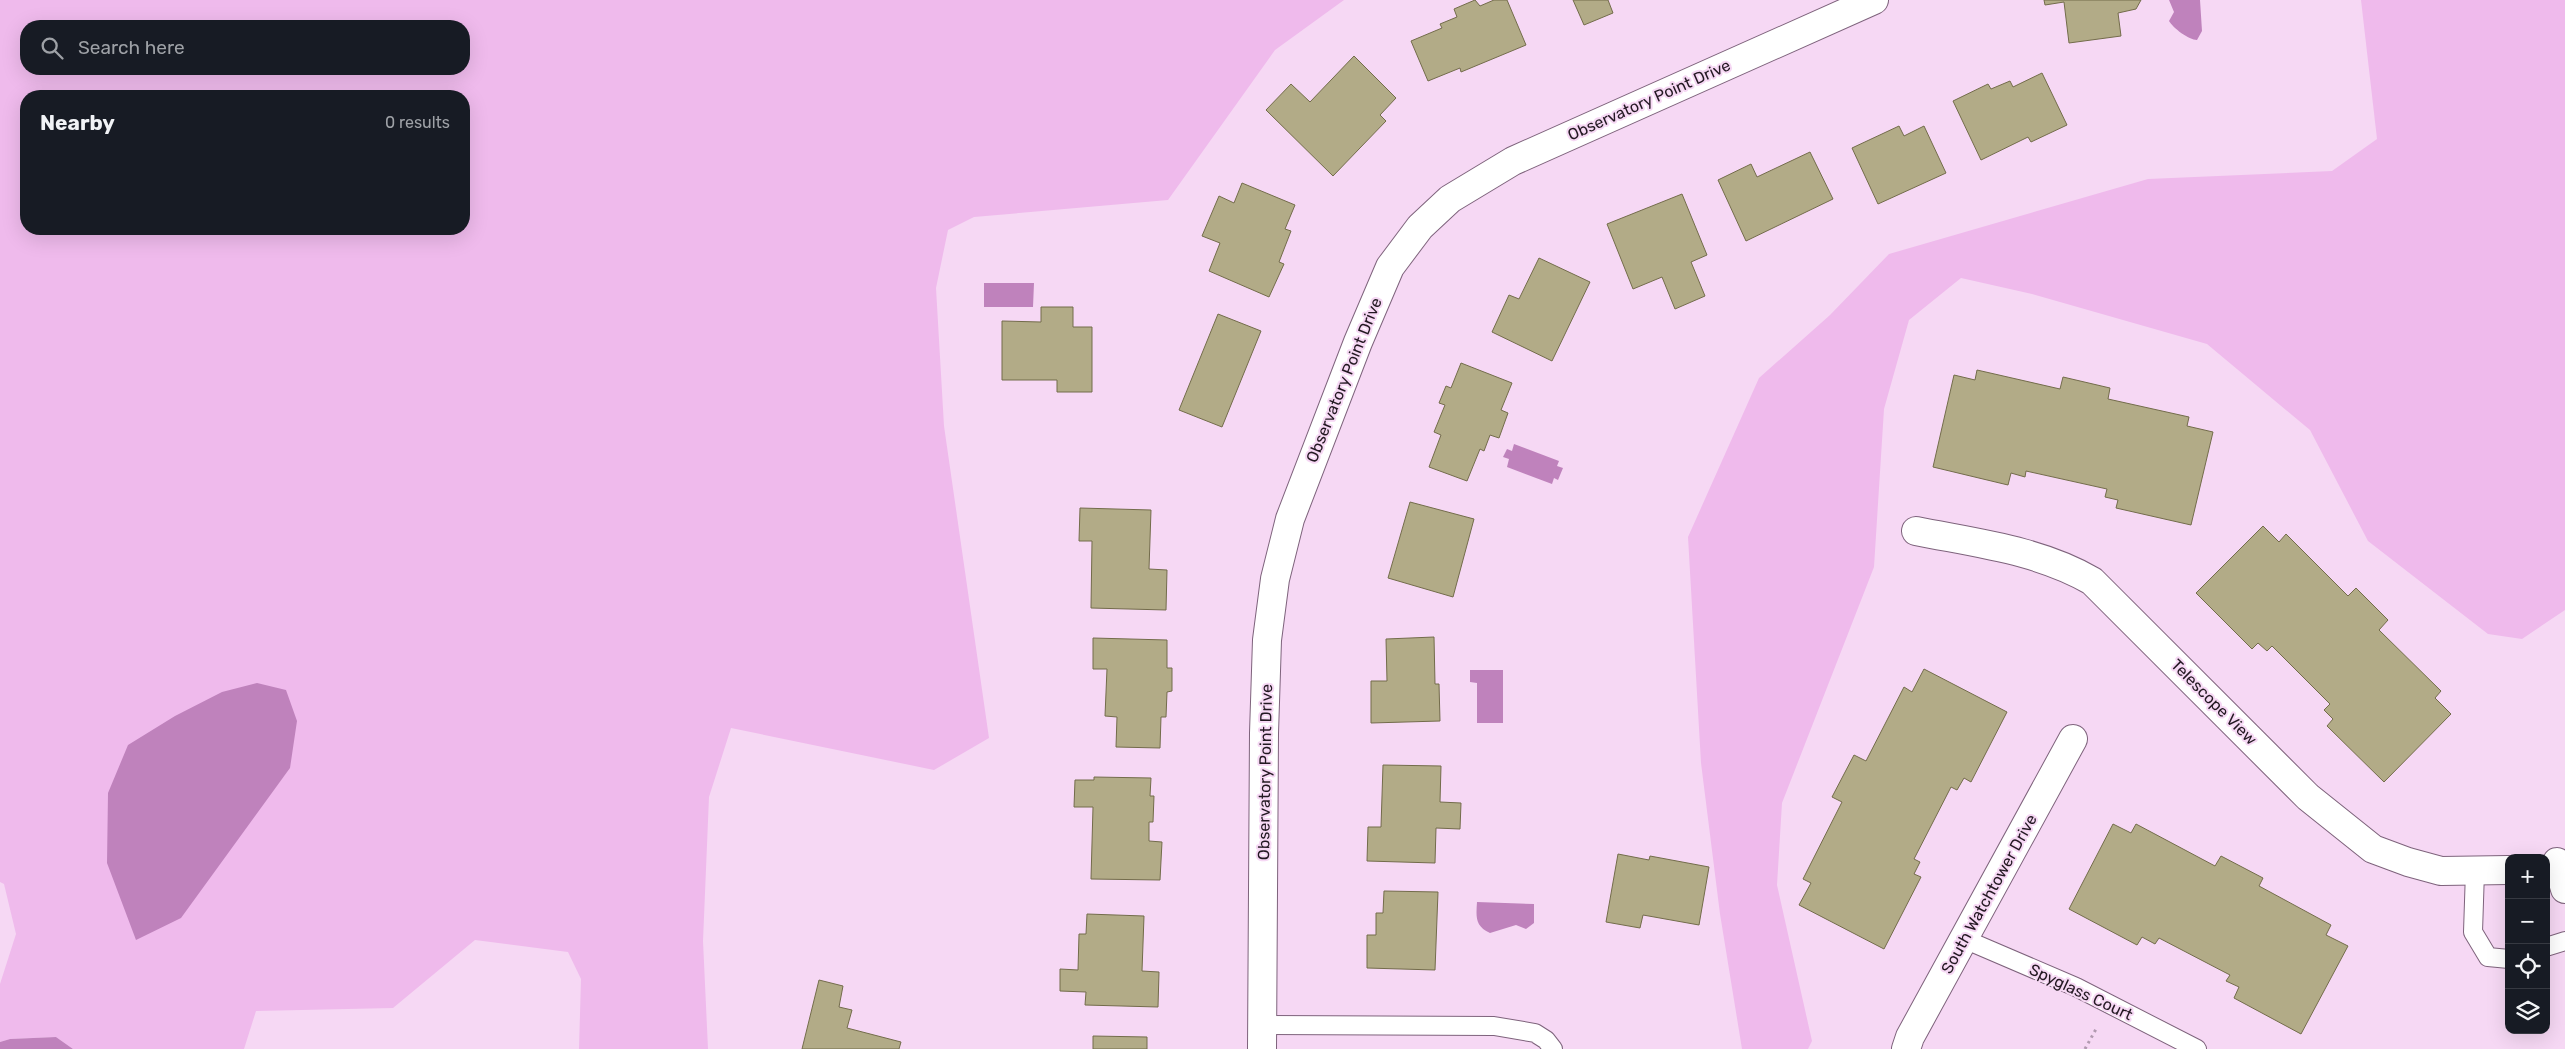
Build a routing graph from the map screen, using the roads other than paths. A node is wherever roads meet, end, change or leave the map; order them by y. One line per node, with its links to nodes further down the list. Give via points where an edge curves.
1 (1874, 0): 12 (street, Observatory Point Drive, via 1513,161 1450,199 1420,226 1390,268 1290,519 1275,579 1267,640)
2 (1916, 531): 6 (street, Telescope View, via 2029,554 2064,565 2092,581 2308,797 2335,820 2373,848 2408,862 2441,871)
3 (2073, 739): 8 (street, South Watchtower Drive)
4 (2556, 861): 7 (street)
5 (2505, 870): 6 (street, Telescope View)
6 (2475, 871): 11 (lane, via 2473,932 2488,957)
7 (2565, 889)
8 (1964, 939): 14 (street, South Watchtower Drive); 15 (lane, Spyglass Court, via 2076,987)
9 (2565, 941): 10 (lane)
10 (2550, 946)
11 (2505, 959)
12 (1262, 1037): 13 (lane, via 1494,1026 1535,1033)
13 (1553, 1049)
14 (1906, 1049)
15 (2197, 1049)

